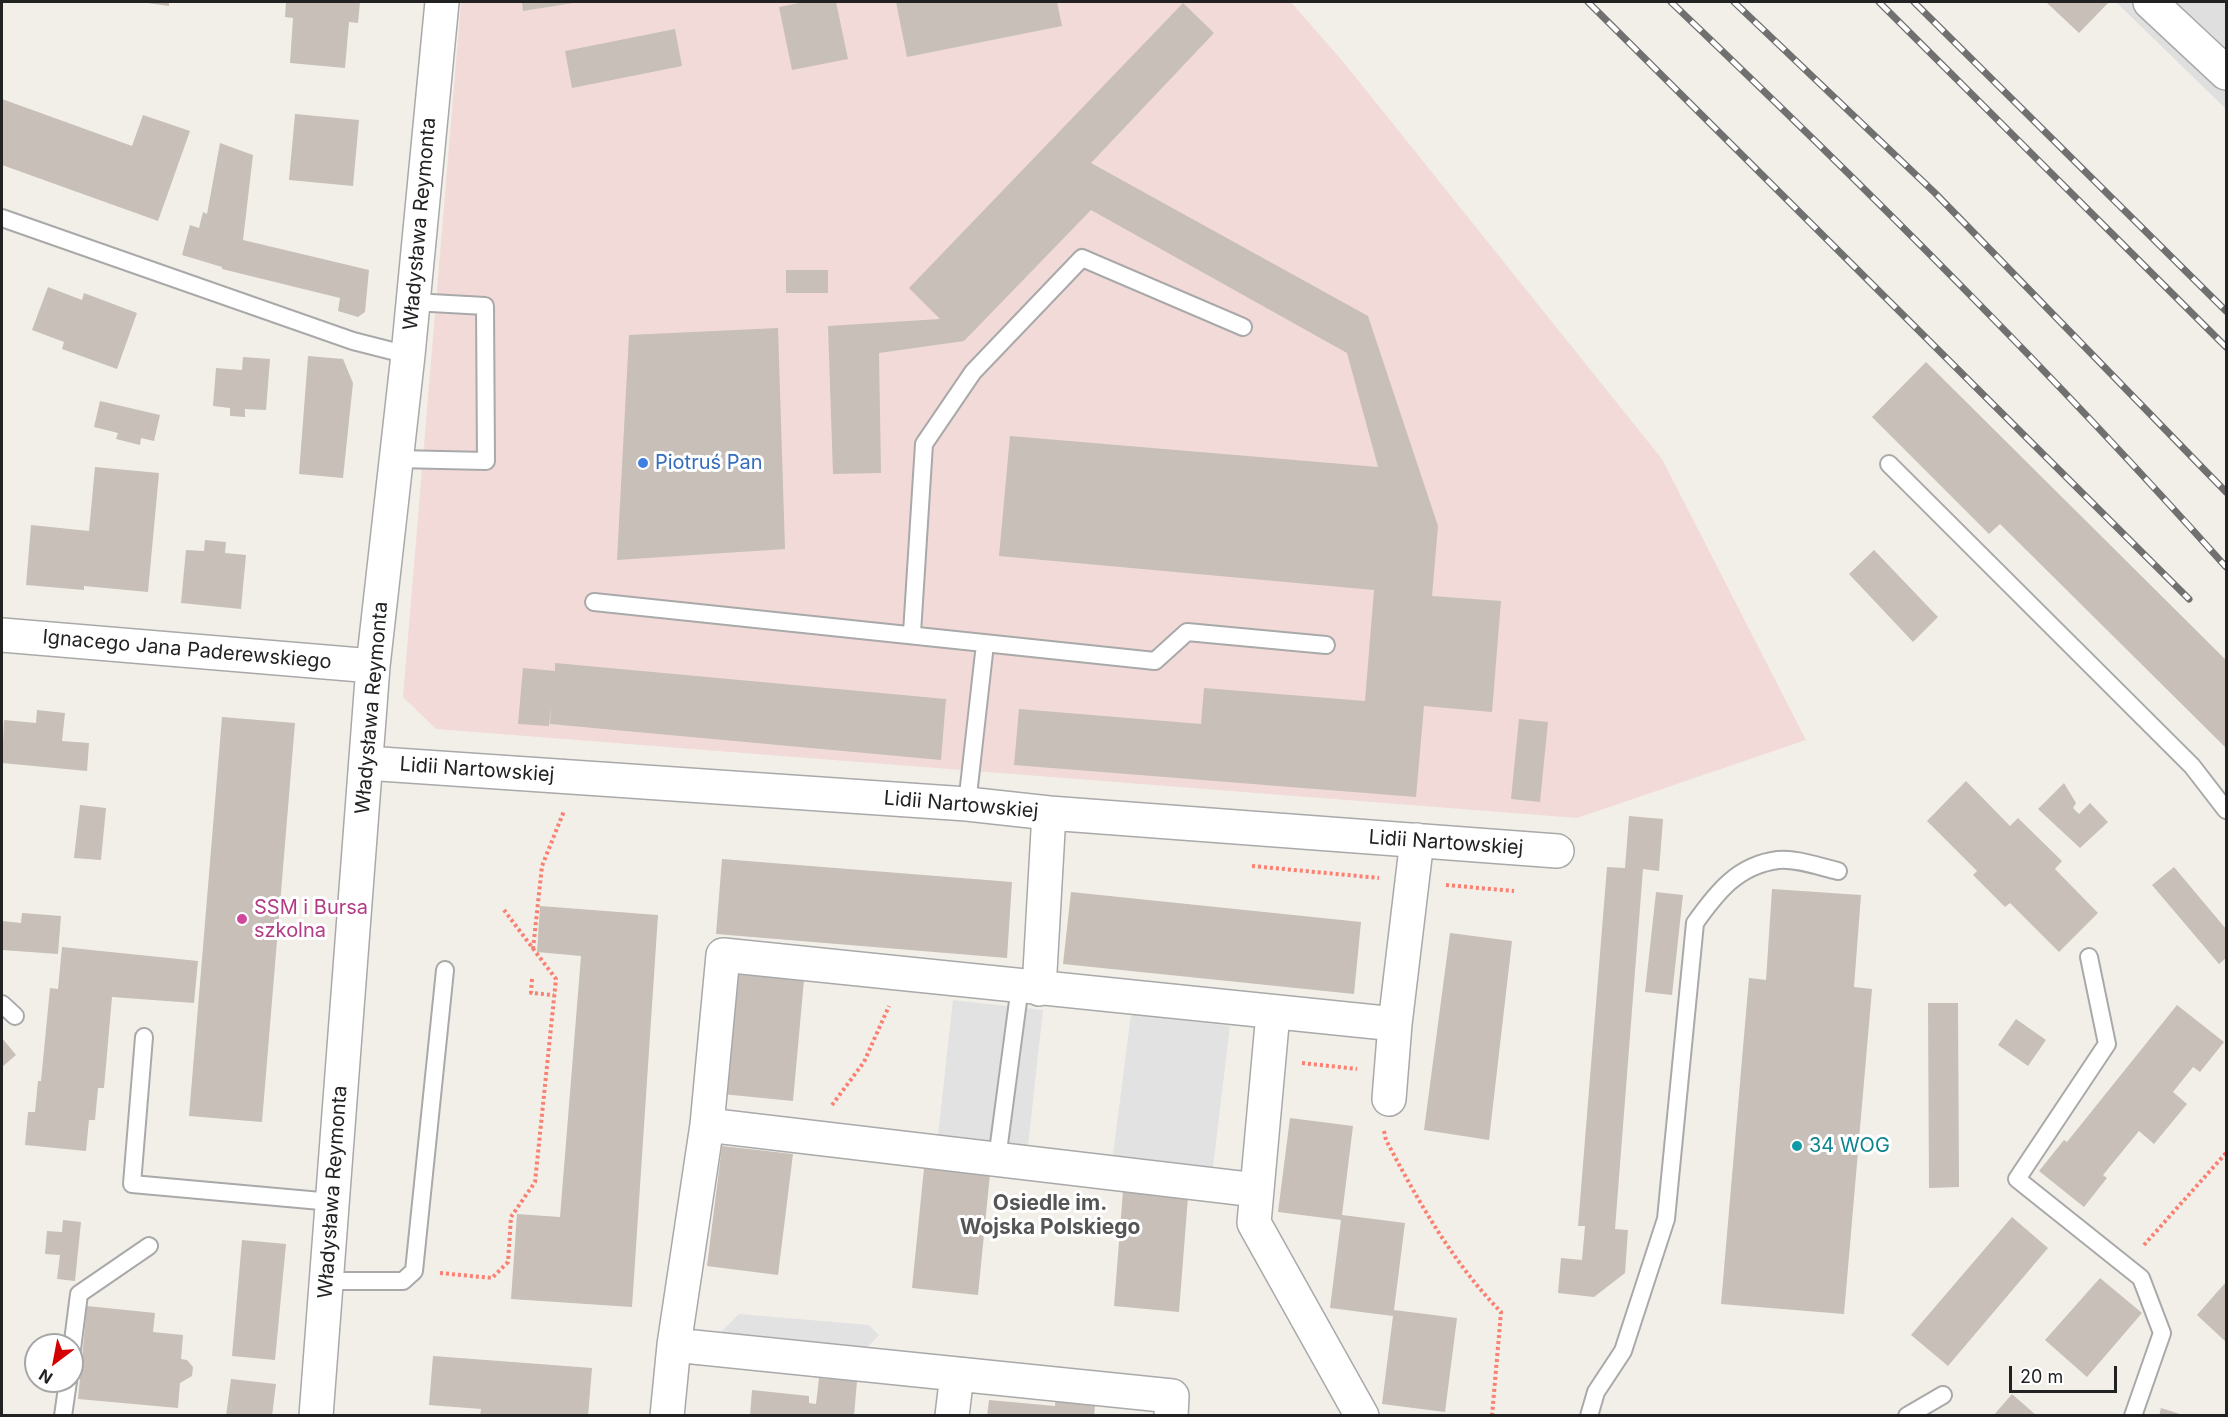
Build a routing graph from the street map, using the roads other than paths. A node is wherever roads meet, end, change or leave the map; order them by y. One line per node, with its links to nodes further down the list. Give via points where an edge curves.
1 (441, 2): 5 (street, Władysława Reymonta)
2 (2150, 2): 3 (street)
3 (2226, 74)
4 (2, 218): 7 (lane, via 353,340)
5 (413, 302): 7 (street, Władysława Reymonta); 8 (lane, via 485,306 486,461)
6 (1243, 327): 11 (lane, via 1082,258 973,372 924,444)
7 (408, 355): 8 (street, Władysława Reymonta)
8 (396, 459): 15 (street, Władysława Reymonta)
9 (1889, 464): 18 (lane, via 2192,766)
10 (594, 602): 11 (lane)
11 (912, 633): 13 (lane)
12 (2, 635): 15 (street, Ignacego Jana Paderewskiego)
13 (985, 644): 14 (lane, via 1155,661 1187,632); 17 (lane)
14 (1326, 645)
15 (373, 666): 16 (street, Władysława Reymonta)
16 (366, 763): 17 (street, Lidii Nartowskiej); 35 (street, Władysława Reymonta)
17 (967, 804): 19 (street, Lidii Nartowskiej)
18 (2226, 810)
19 (1049, 813): 20 (street, Lidii Nartowskiej); 25 (street)
20 (1417, 840): 21 (street, Lidii Nartowskiej); 29 (street)
21 (1557, 851)
22 (1838, 871): 49 (lane, via 1780,860 1746,870 1720,889 1695,923 1666,1219 1623,1351 1596,1392)
23 (2089, 957): 51 (lane, via 2108,1044 2017,1179 2141,1278 2162,1333)
24 (445, 970): 37 (lane, via 414,1271 403,1281)
25 (1030, 987): 27 (street); 32 (street, via 723,955); 33 (lane)
26 (2, 1004): 28 (lane)
27 (1273, 1013): 29 (street); 34 (street)
28 (15, 1016)
29 (1395, 1024): 31 (street)
30 (144, 1037): 35 (lane, via 132,1184)
31 (1389, 1099)
32 (707, 1125): 33 (street); 39 (street)
33 (997, 1159): 34 (street)
34 (1256, 1190): 48 (street, via 1254,1223)
35 (332, 1202): 37 (street, Władysława Reymonta)
36 (149, 1246): 38 (lane, via 79,1294)
37 (326, 1281): 44 (street, Władysława Reymonta)
38 (74, 1333)
39 (674, 1345): 40 (street); 45 (street)
40 (957, 1374): 46 (street); 47 (street, via 1172,1396)
41 (66, 1393): 43 (lane)
42 (1943, 1395): 50 (lane)
43 (63, 1416)
44 (316, 1416)
45 (667, 1416)
46 (952, 1416)
47 (1171, 1416)
48 (1362, 1416)
49 (1589, 1416)
50 (1906, 1416)
51 (2133, 1416)

